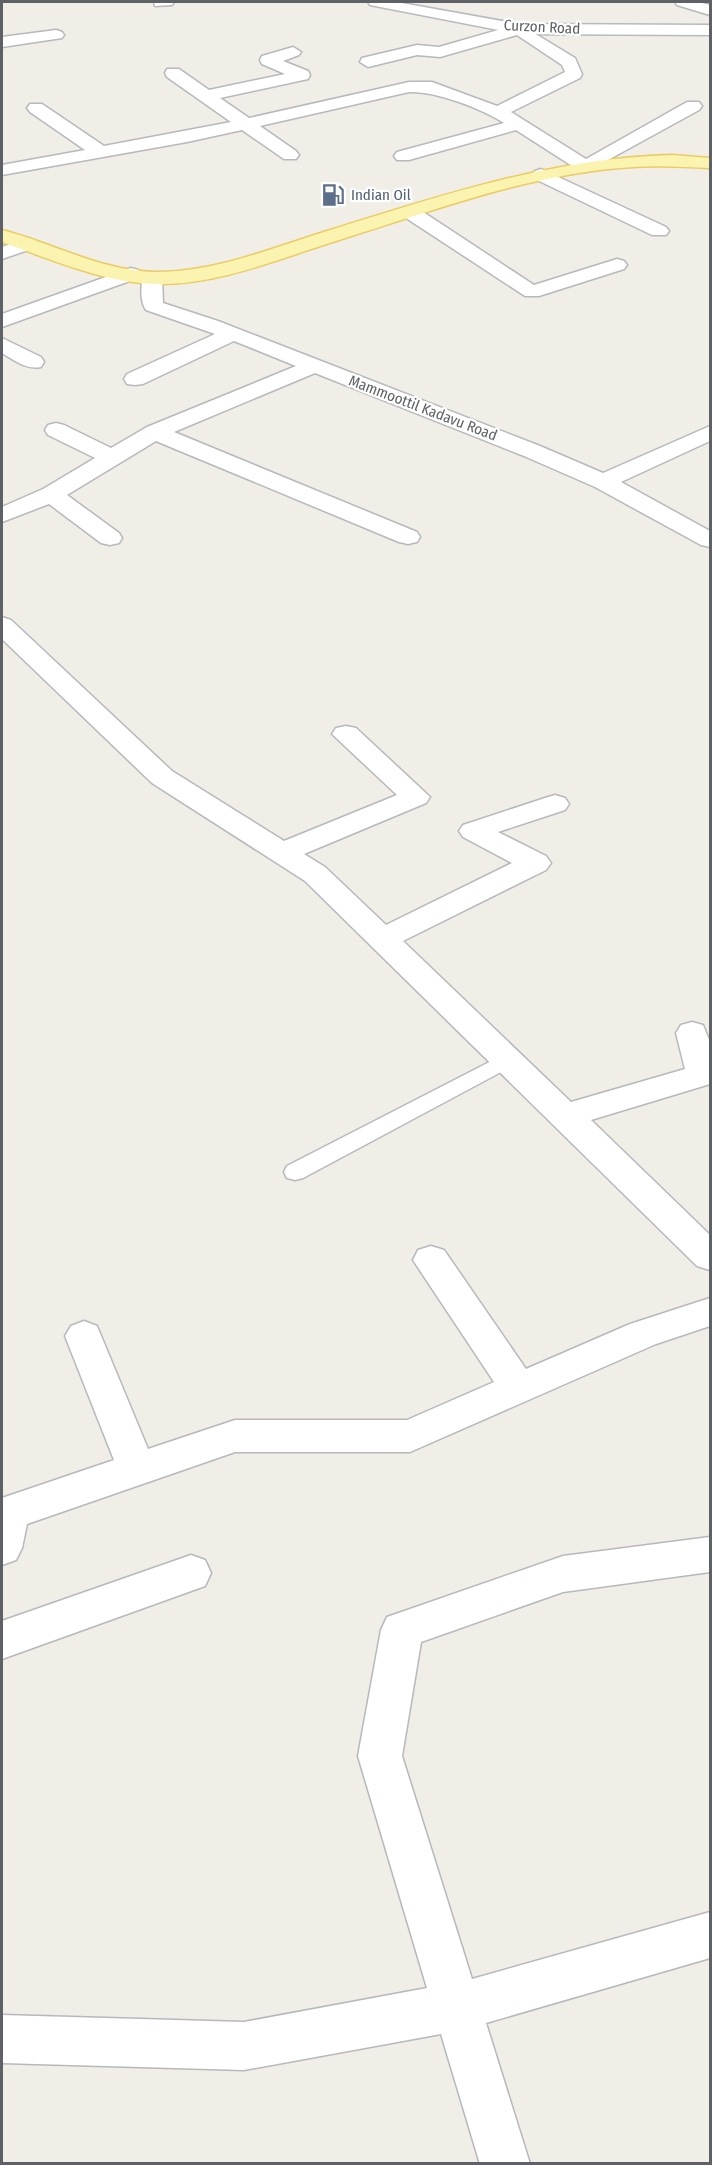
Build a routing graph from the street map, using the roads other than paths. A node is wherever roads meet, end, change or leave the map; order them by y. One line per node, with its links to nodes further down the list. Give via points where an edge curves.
1 (376, 2): 4 (street, Curzon Road)
2 (683, 2): 3 (street)
3 (711, 10)
4 (519, 29): 5 (street, Curzon Road); 9 (street, via 440,52 417,51); 14 (street, via 569,62 574,74)
5 (711, 30)
6 (56, 35): 7 (street)
7 (2, 42)
8 (293, 52): 11 (street, via 268,60 302,75)
9 (368, 62)
10 (174, 73): 11 (street)
11 (206, 96): 15 (street)
12 (693, 106): 21 (street)
13 (36, 108): 17 (street)
14 (499, 112): 15 (street, via 426,86); 16 (street)
15 (245, 124): 17 (street); 18 (street)
16 (518, 124): 19 (street); 21 (street)
17 (102, 153): 22 (street)
18 (290, 155)
19 (403, 156)
20 (711, 163): 21 (main road, via 665,160)
21 (586, 167): 23 (main road)
22 (2, 170)
23 (541, 175): 24 (main road); 25 (street)
24 (410, 212): 29 (street, via 532,292); 30 (main road, via 230,267 189,276)
25 (659, 231)
26 (2, 236): 27 (main road)
27 (27, 244): 28 (street); 30 (main road)
28 (2, 253)
29 (617, 265)
30 (141, 276): 31 (street); 32 (street, Mammoottil Kadavu Road, via 153,306)
31 (2, 321)
32 (232, 334): 35 (street, Mammoottil Kadavu Road); 36 (street)
33 (2, 344): 34 (street)
34 (33, 362)
35 (314, 366): 38 (street); 41 (street, Mammoottil Kadavu Road)
36 (135, 379)
37 (56, 430): 40 (street)
38 (154, 432): 40 (street); 44 (street)
39 (711, 433): 41 (street)
40 (111, 457): 42 (street)
41 (603, 482): 46 (street, Mammoottil Kadavu Road)
42 (51, 494): 43 (street); 45 (street)
43 (2, 515)
44 (408, 537)
45 (110, 538)
46 (711, 540)
47 (2, 625): 50 (street, via 162,777)
48 (346, 734): 50 (street, via 416,797)
49 (555, 804): 51 (street, via 473,831 536,862)
50 (281, 853): 51 (street, via 315,874)
51 (382, 939): 53 (street)
52 (692, 1033): 54 (street, via 703,1075)
53 (507, 1060): 54 (street); 55 (lane)
54 (565, 1116): 56 (street)
55 (295, 1172)
56 (707, 1247)
57 (431, 1260): 60 (street)
58 (711, 1312): 60 (street, via 643,1334)
59 (84, 1336): 61 (street)
60 (518, 1387): 61 (street, via 410,1436 235,1436)
61 (136, 1469): 62 (street)
62 (4, 1526)
63 (711, 1555): 67 (street, via 563,1574 402,1630 380,1756)
64 (191, 1573): 65 (street)
65 (2, 1640)
66 (711, 1935): 67 (street)
67 (457, 2007): 68 (street, via 244,2046); 69 (street)
68 (2, 2039)
69 (505, 2163)

